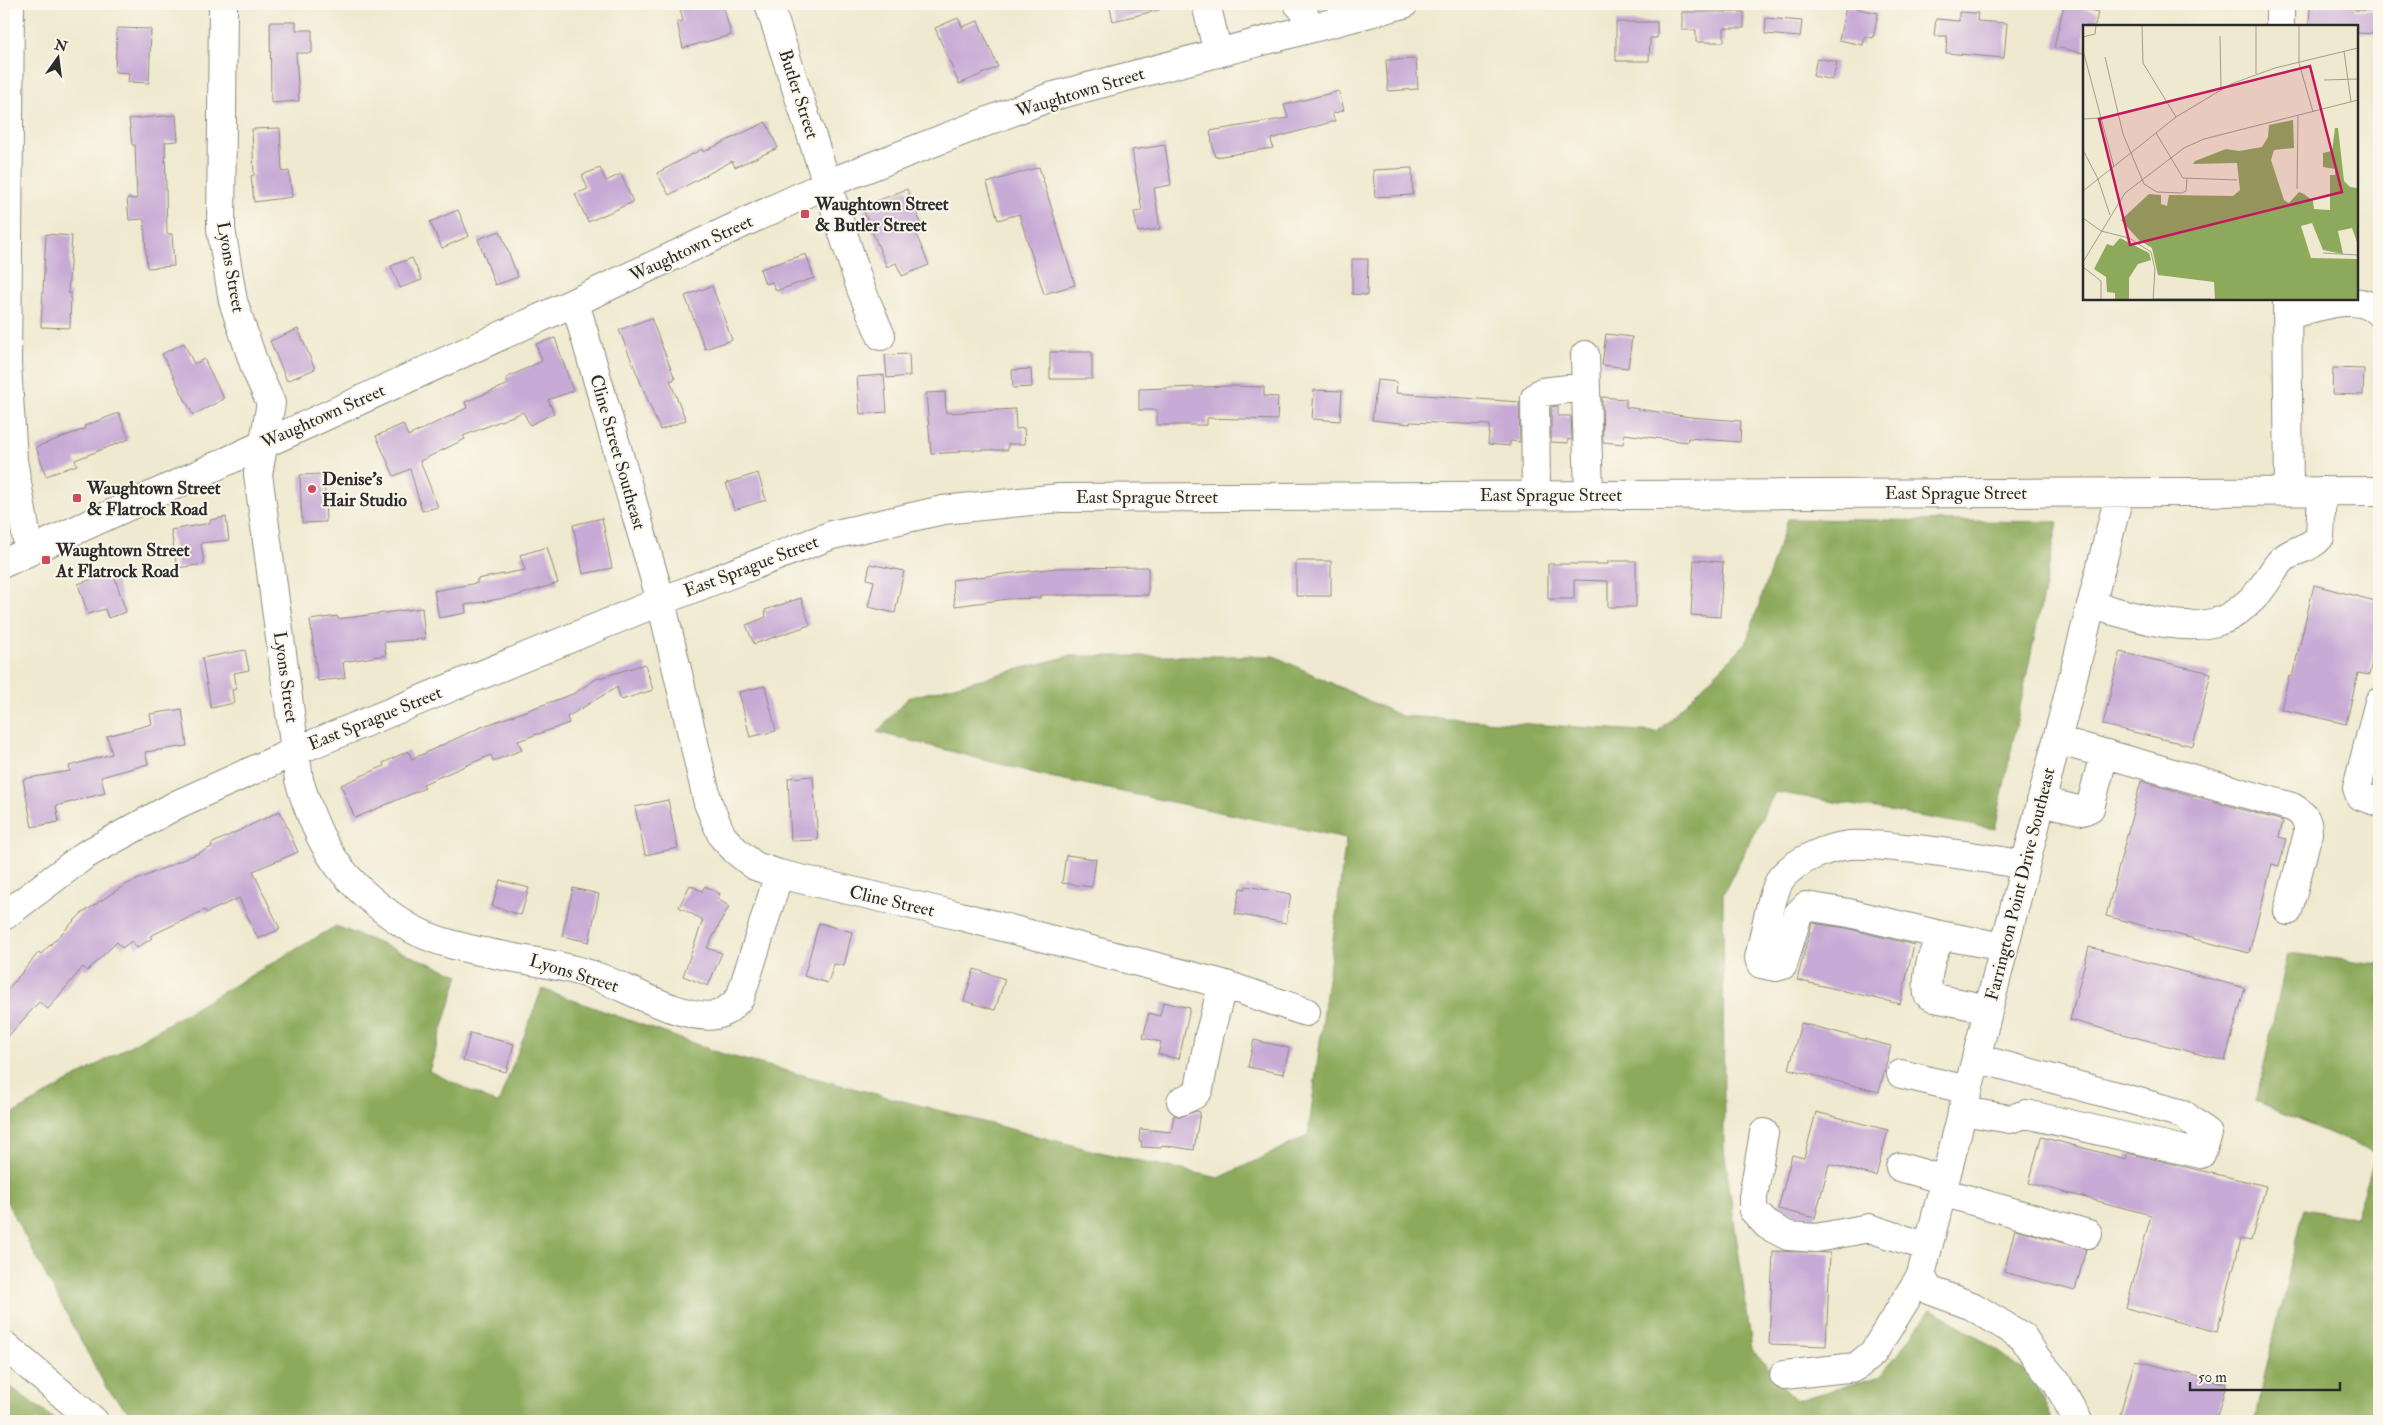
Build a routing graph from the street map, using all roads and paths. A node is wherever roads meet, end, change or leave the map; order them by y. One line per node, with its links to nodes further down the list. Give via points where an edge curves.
1 (10, 4): 25 (street, via 7,364 13,460)
2 (222, 4): 18 (street, Lyons Street, via 221,229 233,301 256,370 271,403)
3 (770, 4): 11 (street, Butler Street)
4 (1206, 4): 10 (street)
5 (1298, 4): 9 (street)
6 (2280, 4): 8 (street)
7 (1389, 6): 9 (street, Waughtown Street)
8 (2280, 25)
9 (1309, 28): 10 (street, Waughtown Street)
10 (1218, 53): 11 (street, Waughtown Street, via 1050,97)
11 (829, 183): 12 (street, Waughtown Street); 15 (street, Butler Street, via 861,289)
12 (575, 302): 18 (street, Waughtown Street); 27 (street, Cline Street Southeast)
13 (2287, 307): 14 (street, via 2352,302 2373,306); 19 (street)
14 (2379, 313)
15 (880, 336)
16 (1585, 355): 17 (street)
17 (1585, 387): 23 (street, via 1542,392 1536,398); 24 (street)
18 (264, 443): 25 (street, Waughtown Street); 31 (street, Lyons Street, via 258,474)
19 (2290, 491): 20 (street, East Sprague Street); 21 (street, East Sprague Street)
20 (2322, 491): 22 (street, East Sprague Street); 28 (street, via 2320,538 2308,548 2288,555 2252,600 2230,616 2192,626)
21 (2120, 492): 24 (street, East Sprague Street); 28 (street, Farrington Point Drive Southeast)
22 (2379, 492)
23 (1536, 495): 24 (street, East Sprague Street); 27 (street, East Sprague Street, via 1059,498 943,510 832,535)
24 (1589, 495)
25 (29, 551): 26 (street, Waughtown Street)
26 (4, 563)
27 (661, 601): 31 (street, East Sprague Street); 36 (street, Cline Street, via 708,803 722,836 755,866)
28 (2091, 605): 30 (street, Farrington Point Drive Southeast)
29 (2379, 702): 34 (street, via 2356,788 2360,796)
30 (2057, 740): 32 (street); 33 (street, Farrington Point Drive Southeast)
31 (296, 751): 36 (street, Lyons Street, via 299,780 322,841 351,883 400,922 451,944 545,962 597,977 684,1012 716,1015 740,998); 38 (street, East Sprague Street, via 178,804 85,855)
32 (2104, 754): 33 (street, via 2090,808 2083,812); 37 (street, via 2292,807 2304,814 2308,833)
33 (2041, 801): 35 (street, Farrington Point Drive Southeast)
34 (2379, 802)
35 (2025, 866): 39 (street, via 1954,852 1889,846 1850,845 1827,851 1795,866 1781,878 1759,958 1761,964 1783,965 1798,914 1806,906); 40 (street, Farrington Point Drive Southeast)
36 (779, 874): 41 (street, Cline Street, via 960,916)
37 (2288, 911)
38 (4, 916)
39 (1945, 936): 40 (street); 42 (street, via 1938,941 1927,983 1928,994)
40 (2004, 947): 42 (street, Farrington Point Drive Southeast)
41 (1223, 984): 43 (street, Cline Street); 47 (street, via 1199,1089)
42 (1988, 1009): 44 (street, Farrington Point Drive Southeast)
43 (1306, 1012)
44 (1976, 1058): 46 (street, Farrington Point Drive Southeast); 46 (street, via 2183,1114 2208,1134 2205,1148 2201,1154 2026,1114 2010,1119)
45 (1901, 1074): 46 (street)
46 (1965, 1100): 50 (street, Farrington Point Drive Southeast)
47 (1181, 1101)
48 (1764, 1133): 52 (street, via 1753,1210 1767,1225 1788,1236 1816,1238 1869,1228)
49 (1900, 1167): 50 (street)
50 (1943, 1186): 51 (street); 52 (street, Farrington Point Drive Southeast)
51 (2088, 1234)
52 (1928, 1247): 53 (street, Farrington Point Drive Southeast)
53 (1920, 1275): 55 (street, Farrington Point Drive Southeast, via 1873,1353 1856,1367); 57 (street, via 1929,1290 1972,1306 2023,1337 2056,1381)
54 (4, 1346): 56 (street)
55 (1784, 1375)
56 (94, 1421)
57 (2078, 1421)

